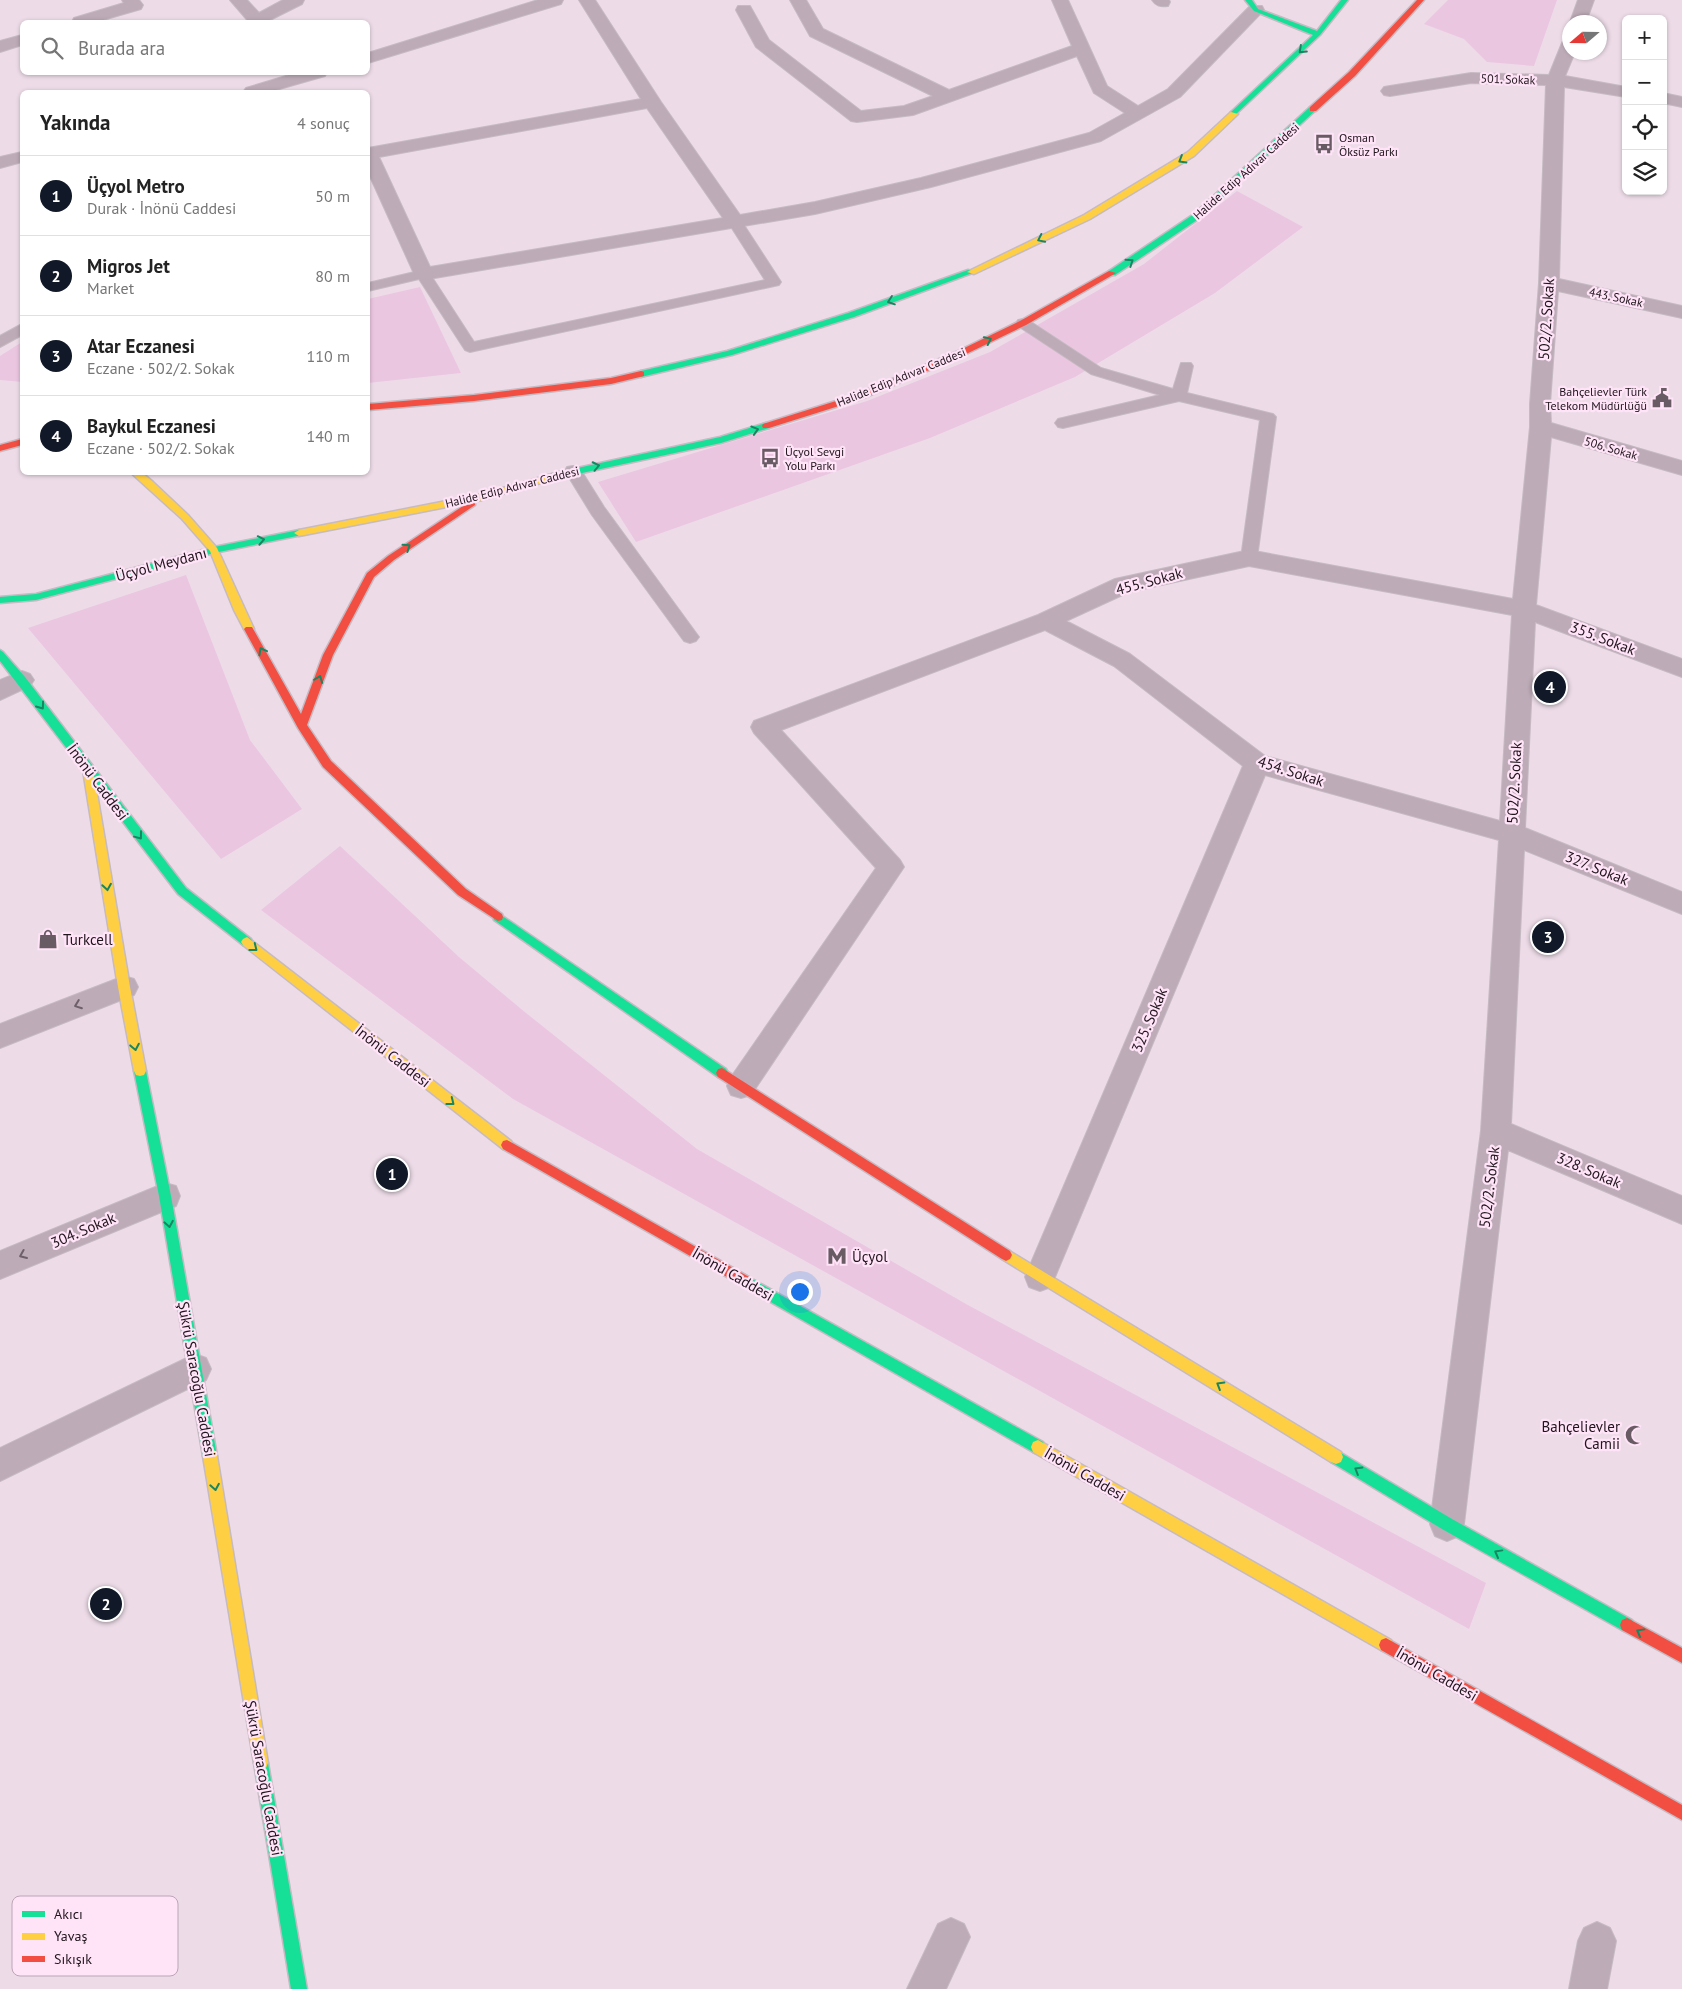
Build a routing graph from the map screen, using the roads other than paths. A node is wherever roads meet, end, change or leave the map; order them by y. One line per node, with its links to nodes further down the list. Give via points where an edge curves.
1 (130, 0): 14 (street, via 135,6)
2 (238, 0): 15 (street)
3 (296, 0): 16 (street)
4 (555, 0): 21 (street)
5 (587, 0): 32 (street)
6 (798, 0): 30 (street, via 816,32)
7 (1060, 0): 20 (street)
8 (1345, 0): 17 (main road)
9 (1421, 0): 44 (main road, Halide Edip Adıvar Caddesi, one-way to 9, via 1118,270 1197,216 1352,74)
10 (1586, 0): 13 (street)
11 (1252, 5): 17 (main road); 34 (street, via 1174,93)
12 (744, 10): 30 (street, via 762,43 857,117 907,111)
13 (1581, 15)
14 (87, 20)
15 (255, 20)
16 (261, 20)
17 (1318, 34): 49 (main road, one-way to 49, via 1191,154 1087,217 965,275 729,353 610,381)
18 (20, 41): 19 (street)
19 (0, 47)
20 (1080, 49): 30 (street); 34 (street, via 1100,90)
21 (370, 57)
22 (1563, 60): 25 (street, 502/2. Sokak)
23 (305, 75): 26 (street)
24 (309, 75): 27 (street)
25 (1555, 80): 28 (street, 501. Sokak, via 1471,78); 29 (street, 501. Sokak); 41 (street, 502/2. Sokak)
26 (258, 90)
27 (317, 90)
28 (1390, 91)
29 (1622, 91)
30 (948, 96)
31 (1667, 99): 33 (street)
32 (652, 102): 35 (street); 39 (street)
33 (1682, 102)
34 (1139, 114): 39 (street, via 1095,137 924,183)
35 (370, 154)
36 (20, 158): 38 (street)
37 (370, 158): 40 (street)
38 (0, 163)
39 (735, 222): 40 (street); 40 (lane, via 774,282 470,347)
40 (424, 274): 42 (lane)
41 (1549, 283): 43 (street, 443. Sokak); 51 (street, 502/2. Sokak)
42 (370, 287)
43 (1682, 312)
44 (1023, 323): 48 (lane, via 1096,371); 55 (main road, Halide Edip Adıvar Caddesi, one-way to 44, via 721,440 858,397)
45 (20, 330): 46 (lane)
46 (0, 342)
47 (1186, 366): 48 (lane)
48 (1179, 396): 50 (lane); 59 (lane, via 1268,417)
49 (370, 407)
50 (1063, 424)
51 (1541, 427): 54 (street, 506. Sokak); 61 (street, 502/2. Sokak)
52 (20, 443): 53 (main road)
53 (0, 448)
54 (1682, 468)
55 (573, 471): 57 (main road, Halide Edip Adıvar Caddesi); 63 (lane, via 598,511)
56 (138, 475): 58 (main road, Üçyol Meydanı, via 185,517)
57 (482, 496): 58 (main road, Halide Edip Adıvar Caddesi, one-way to 57); 68 (main road, one-way to 57, via 328,655 370,575)
58 (214, 550): 60 (main road, Üçyol Meydanı, via 36,597); 68 (main road, one-way to 58, via 240,610)
59 (1249, 558): 61 (street, 455. Sokak); 62 (street, 455. Sokak, via 1123,585)
60 (0, 600)
61 (1524, 609): 65 (street, 355. Sokak); 71 (street, 502/2. Sokak)
62 (1046, 621): 69 (street, 454. Sokak, via 1122,660); 75 (street, 455. Sokak, via 763,727 891,867)
63 (690, 637)
64 (0, 654): 66 (main road, İnönü Caddesi)
65 (1682, 668)
66 (22, 680): 67 (street); 70 (main road, İnönü Caddesi, one-way to 70)
67 (0, 691)
68 (302, 725): 75 (main road, via 327,764 462,892)
69 (1258, 763): 71 (street, 454. Sokak); 80 (street, 325. Sokak)
70 (88, 770): 73 (main road, Şükrü Saracoğlu Caddesi, one-way to 73); 85 (main road, İnönü Caddesi, one-way to 85, via 182,891 511,1148)
71 (1512, 834): 72 (street, 327. Sokak); 76 (street, 502/2. Sokak)
72 (1682, 903)
73 (124, 987): 74 (street, one-way to 74); 77 (main road, Şükrü Saracoğlu Caddesi, one-way to 77)
74 (0, 1036)
75 (741, 1086): 80 (main road)
76 (1496, 1131): 78 (street, 328. Sokak); 83 (street, 502/2. Sokak)
77 (165, 1196): 79 (street, 304. Sokak, one-way to 79); 81 (main road, Şükrü Saracoğlu Caddesi, one-way to 81)
78 (1682, 1210)
79 (0, 1265)
80 (1040, 1277): 83 (main road, one-way to 80)
81 (195, 1369): 82 (street); 88 (main road, Şükrü Saracoğlu Caddesi, one-way to 88)
82 (0, 1465)
83 (1446, 1524): 84 (main road, one-way to 83)
84 (1682, 1656)
85 (1682, 1813)
86 (950, 1936): 89 (street)
87 (1597, 1940): 90 (street)
88 (299, 1989)
89 (926, 1989)
90 (1588, 1989)

